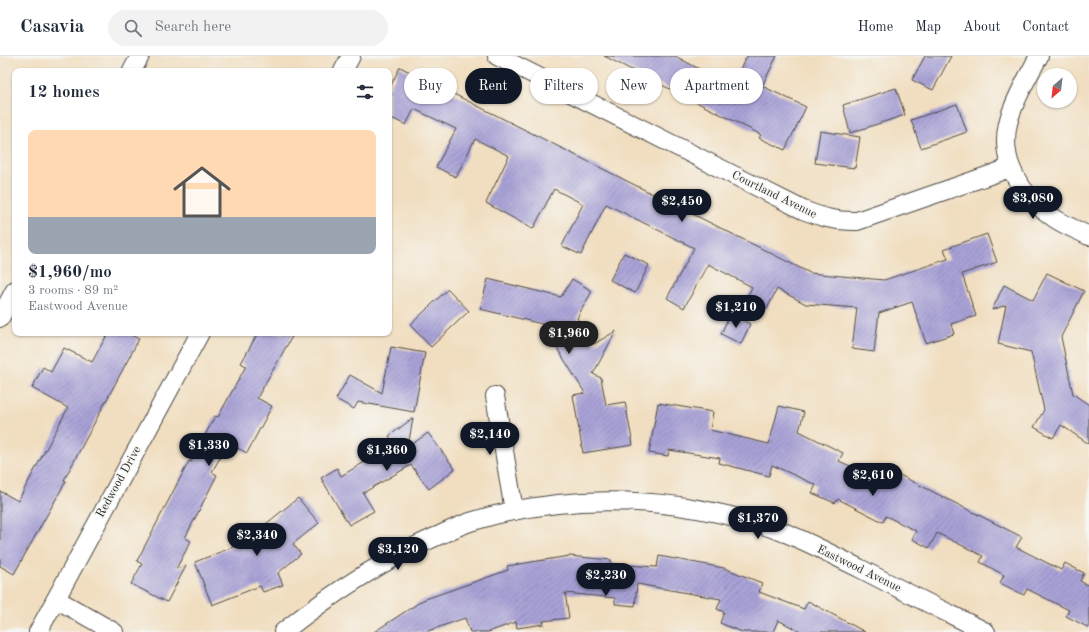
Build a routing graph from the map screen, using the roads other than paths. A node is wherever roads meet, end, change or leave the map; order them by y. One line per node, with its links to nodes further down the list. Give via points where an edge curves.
1 (351, 56): 4 (street)
2 (497, 56): 5 (street, Courtland Avenue, via 803,210 840,222 863,219)
3 (1039, 56): 5 (street, via 1012,109 1006,148)
4 (345, 68)
5 (1010, 168): 6 (street, via 1022,188 1037,205 1055,219)
6 (1089, 236)
7 (12, 296): 8 (street)
8 (0, 318)
9 (198, 336): 12 (street, Redwood Drive)
10 (495, 396): 11 (street)
11 (514, 511): 15 (street, Eastwood Avenue, via 470,522 393,557 325,599); 16 (street, Eastwood Avenue, via 557,503 644,502 691,507 736,517 784,532)
12 (56, 598): 13 (street, Redwood Drive); 14 (street)
13 (38, 632)
14 (114, 632)
15 (283, 632)
16 (986, 632)

